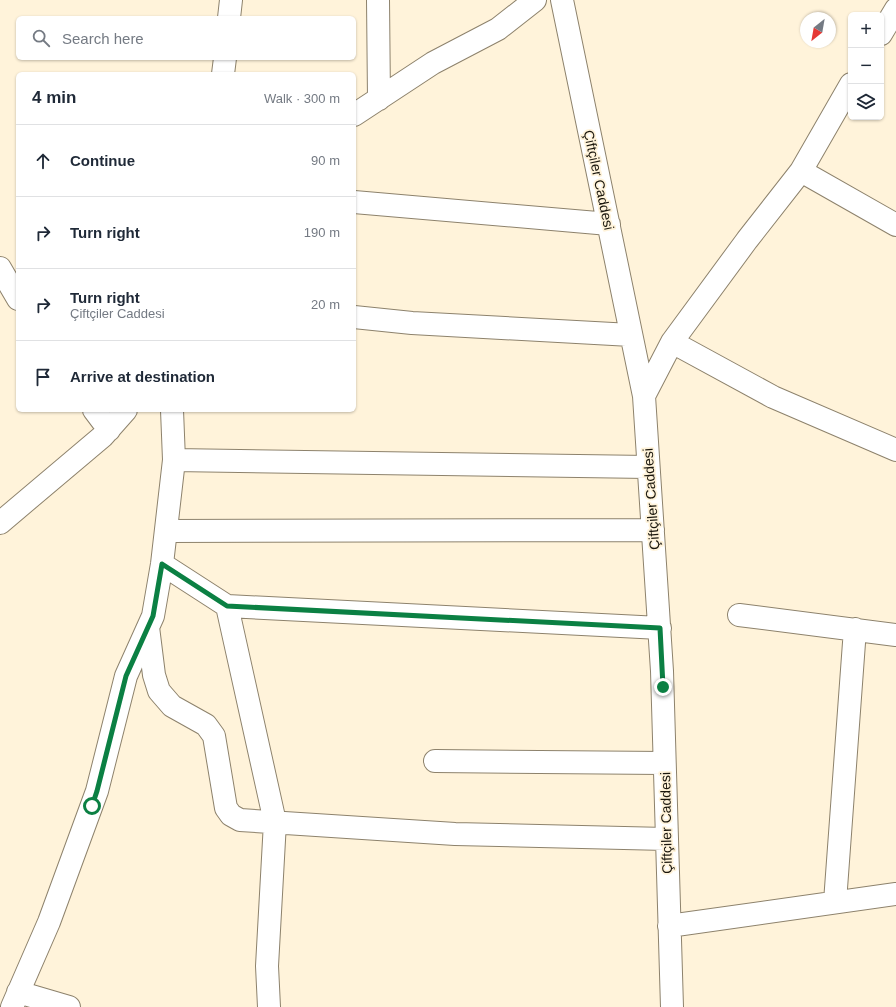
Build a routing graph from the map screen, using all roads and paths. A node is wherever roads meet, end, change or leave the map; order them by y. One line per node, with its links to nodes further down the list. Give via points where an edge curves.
1 (231, 0): 5 (street)
2 (378, 0): 9 (street)
3 (535, 0): 9 (street, via 498,29 433,63)
4 (562, 0): 13 (street, Çiftçiler Caddesi)
5 (229, 16)
6 (225, 60): 7 (street)
7 (223, 72)
8 (848, 89): 11 (street)
9 (379, 99): 10 (street)
10 (356, 114)
11 (801, 171): 14 (street); 19 (street)
12 (356, 202): 13 (street)
13 (609, 224): 18 (street, Çiftçiler Caddesi)
14 (896, 225)
15 (0, 268): 16 (street)
16 (16, 296)
17 (356, 317): 18 (street)
18 (631, 335): 20 (street, Çiftçiler Caddesi)
19 (672, 342): 20 (street); 25 (street, via 773,397)
20 (644, 396): 27 (street, Çiftçiler Caddesi)
21 (96, 412): 24 (street)
22 (124, 412): 24 (street)
23 (172, 412): 26 (street)
24 (109, 430): 28 (street)
25 (896, 450)
26 (174, 460): 27 (street); 30 (street)
27 (648, 467): 29 (street, Çiftçiler Caddesi)
28 (0, 523)
29 (653, 530): 30 (street); 35 (street, Çiftçiler Caddesi)
30 (166, 531): 31 (street)
31 (162, 564): 32 (street); 34 (street, via 153,616)
32 (227, 606): 35 (street); 40 (street)
33 (739, 615): 36 (street)
34 (148, 627): 40 (street, via 158,691 172,706 206,725 214,736 226,808 231,815 240,820); 45 (street, via 126,676 97,791 49,922)
35 (660, 628): 39 (street, Çiftçiler Caddesi)
36 (855, 630): 37 (street); 43 (street)
37 (896, 635)
38 (435, 761): 39 (street)
39 (664, 763): 41 (street, Çiftçiler Caddesi)
40 (275, 822): 41 (street, via 455,834); 47 (street, via 267,966)
41 (666, 839): 44 (street, Çiftçiler Caddesi)
42 (896, 894): 43 (street)
43 (835, 902): 44 (street)
44 (669, 926): 48 (street, Çiftçiler Caddesi)
45 (15, 999): 46 (street)
46 (69, 1007)
47 (269, 1007)
48 (672, 1007)

